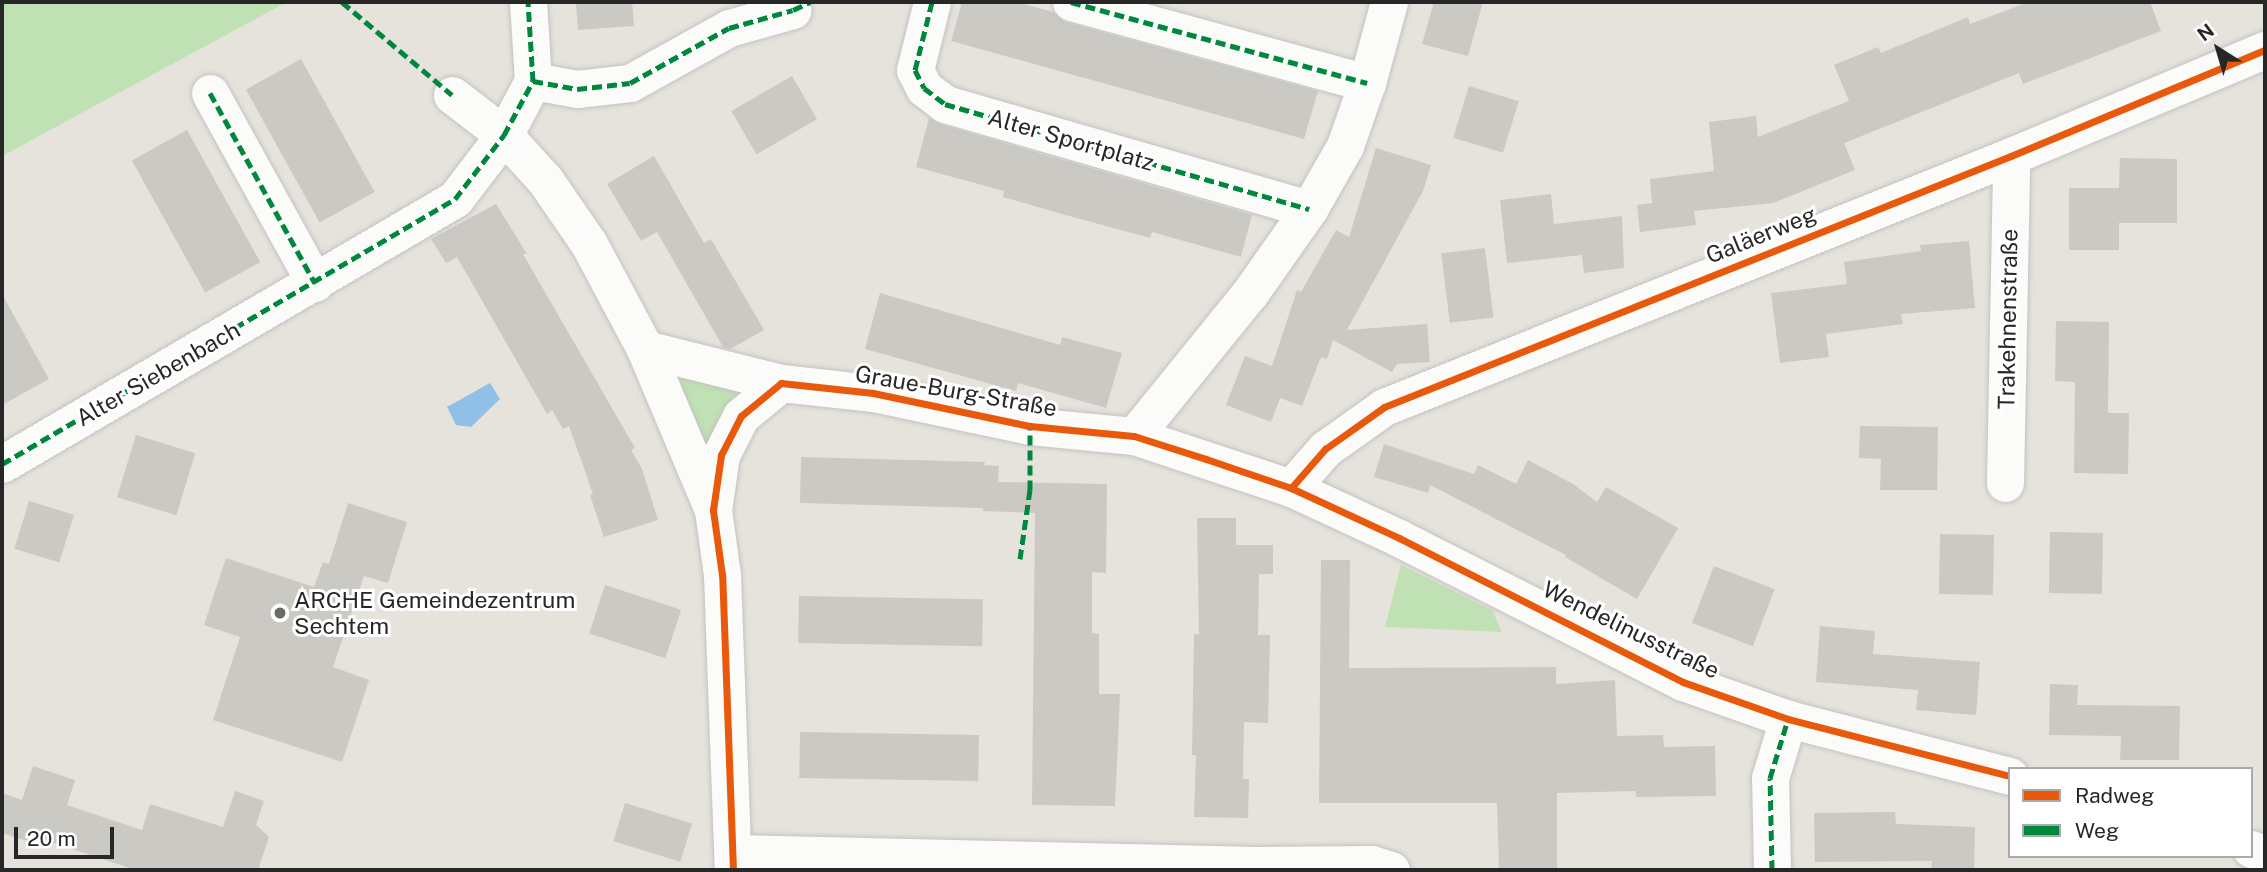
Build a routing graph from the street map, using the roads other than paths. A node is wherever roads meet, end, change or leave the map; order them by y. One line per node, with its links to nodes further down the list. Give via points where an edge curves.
1 (528, 2): 7 (street)
2 (932, 2): 13 (street, Alter Sportplatz, via 915,70 924,88 945,104)
3 (1071, 2): 8 (street)
4 (1389, 2): 8 (street)
5 (793, 10): 7 (street, via 729,28 630,83 577,89)
6 (2265, 50): 12 (street, Galäerweg)
7 (533, 81): 11 (street, Alter Siebenbach)
8 (1367, 83): 13 (street, via 1345,146)
9 (209, 93): 14 (street)
10 (452, 95): 11 (street)
11 (504, 135): 14 (street, Alter Siebenbach, via 455,199); 15 (street, via 545,180 589,244)
12 (2011, 156): 19 (street, Trakehnenstraße); 20 (street, Galäerweg, via 1384,407 1325,449)
13 (1309, 209): 17 (street, via 1250,293)
14 (315, 283): 18 (street, Alter Siebenbach)
15 (645, 349): 16 (street, Graue-Burg-Straße); 21 (street)
16 (781, 383): 17 (street, Graue-Burg-Straße, via 873,393 1030,426); 21 (street, via 741,416 721,455)
17 (1134, 436): 20 (street, Graue-Burg-Straße)
18 (2, 464)
19 (2005, 483)
20 (1291, 488): 22 (street, Wendelinusstraße, via 1684,682)
21 (713, 510): 24 (street, via 722,575)
22 (1788, 719): 23 (street, Wendelinusstraße); 26 (street, via 1770,778)
23 (2008, 775)
24 (733, 862): 25 (street, via 1372,864)
25 (1391, 870)
26 (1772, 870)

